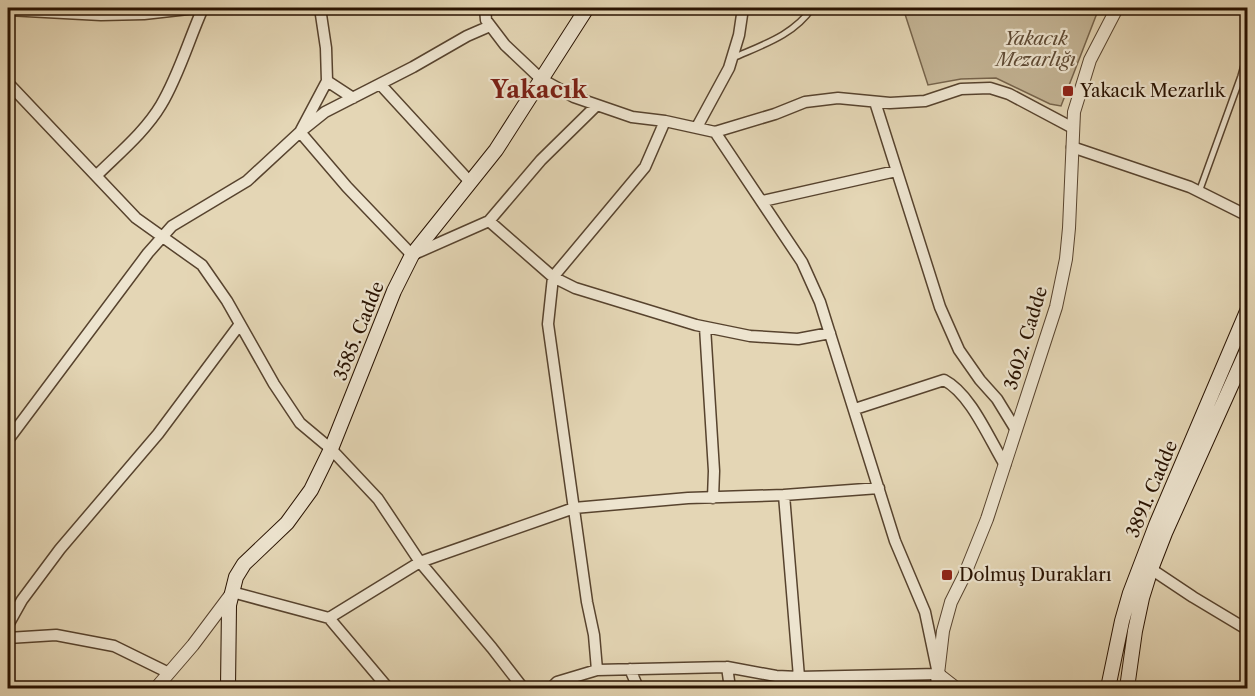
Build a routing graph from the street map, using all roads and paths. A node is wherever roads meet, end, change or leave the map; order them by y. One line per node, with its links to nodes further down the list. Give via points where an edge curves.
1 (197, 8): 10 (street, via 144,14)
2 (203, 8): 28 (street, via 161,105)
3 (320, 8): 15 (street)
4 (485, 8): 11 (street)
5 (587, 8): 14 (main road, 3585. Cadde)
6 (742, 8): 13 (street)
7 (813, 8): 13 (lane, via 782,36)
8 (1117, 8): 23 (street, 3602. Cadde, via 1090,60 1076,103)
9 (8, 10): 10 (street)
10 (104, 10)
11 (490, 26): 14 (street); 17 (street)
12 (1248, 51): 30 (lane)
13 (733, 58): 22 (street)
14 (541, 79): 20 (street); 29 (main road, 3585. Cadde)
15 (327, 81): 18 (street); 24 (street)
16 (8, 83): 28 (street)
17 (380, 84): 18 (street); 29 (street)
18 (353, 98): 24 (street, via 325,112)
19 (875, 102): 23 (street, via 925,101 961,89 990,88); 25 (street, via 838,98 805,102); 27 (street)
20 (597, 105): 21 (street, via 632,117); 33 (street, via 541,160)
21 (665, 121): 22 (street); 36 (street, via 645,167)
22 (697, 127): 25 (street)
23 (1073, 128): 26 (street, 3602. Cadde)
24 (300, 132): 34 (street, via 247,180 172,226); 35 (street)
25 (715, 132): 31 (street)
26 (1072, 147): 30 (street); 43 (street, 3602. Cadde, via 1069,228 1061,284)
27 (896, 171): 31 (street); 43 (street, via 940,307 959,350)
28 (96, 176): 34 (street, via 136,218)
29 (471, 183): 35 (main road, 3585. Cadde)
30 (1199, 192): 32 (street)
31 (762, 201): 40 (street, via 802,262)
32 (1248, 216)
33 (489, 221): 35 (street); 36 (street)
34 (162, 237): 38 (street, via 202,264); 44 (street)
35 (412, 255): 45 (main road, 3585. Cadde)
36 (552, 277): 39 (street, via 575,288); 50 (street, via 548,324)
37 (1248, 309): 72 (main road, 3891. Cadde, via 1130,593)
38 (240, 324): 45 (street, via 300,423); 55 (street, via 159,434 60,549)
39 (705, 327): 40 (street, via 750,336 798,339); 49 (street)
40 (830, 333): 42 (street)
41 (1248, 348): 52 (main road, 3891. Cadde)
42 (855, 410): 46 (street, via 944,380 964,397); 47 (street)
43 (1016, 430): 46 (street, 3602. Cadde)
44 (8, 440)
45 (331, 449): 51 (street, via 378,499); 53 (main road, 3585. Cadde, via 300,508 244,564)
46 (1005, 465): 63 (street, 3602. Cadde, via 974,554 951,602 943,631)
47 (879, 488): 48 (street); 63 (street, via 895,541 925,612)
48 (784, 495): 49 (street); 62 (street)
49 (713, 498): 50 (street)
50 (573, 508): 51 (street); 60 (street)
51 (420, 562): 54 (street); 67 (street)
52 (1151, 568): 56 (street); 73 (main road, 3891. Cadde, via 1135,632)
53 (232, 592): 54 (street); 61 (street); 65 (main road, 3585. Cadde)
54 (329, 618): 66 (street)
55 (8, 625)
56 (1248, 630)
57 (8, 638): 61 (street, via 56,635 114,646)
58 (727, 667): 59 (street); 62 (street); 70 (street)
59 (630, 669): 60 (street); 69 (street)
60 (597, 670): 68 (street, via 558,682)
61 (169, 673): 64 (street)
62 (799, 677): 63 (street)
63 (939, 681): 71 (street)
64 (156, 688)
65 (228, 688)
66 (388, 688)
67 (523, 688)
68 (551, 688)
69 (638, 688)
70 (730, 688)
71 (956, 688)
72 (1108, 688)
73 (1127, 688)

